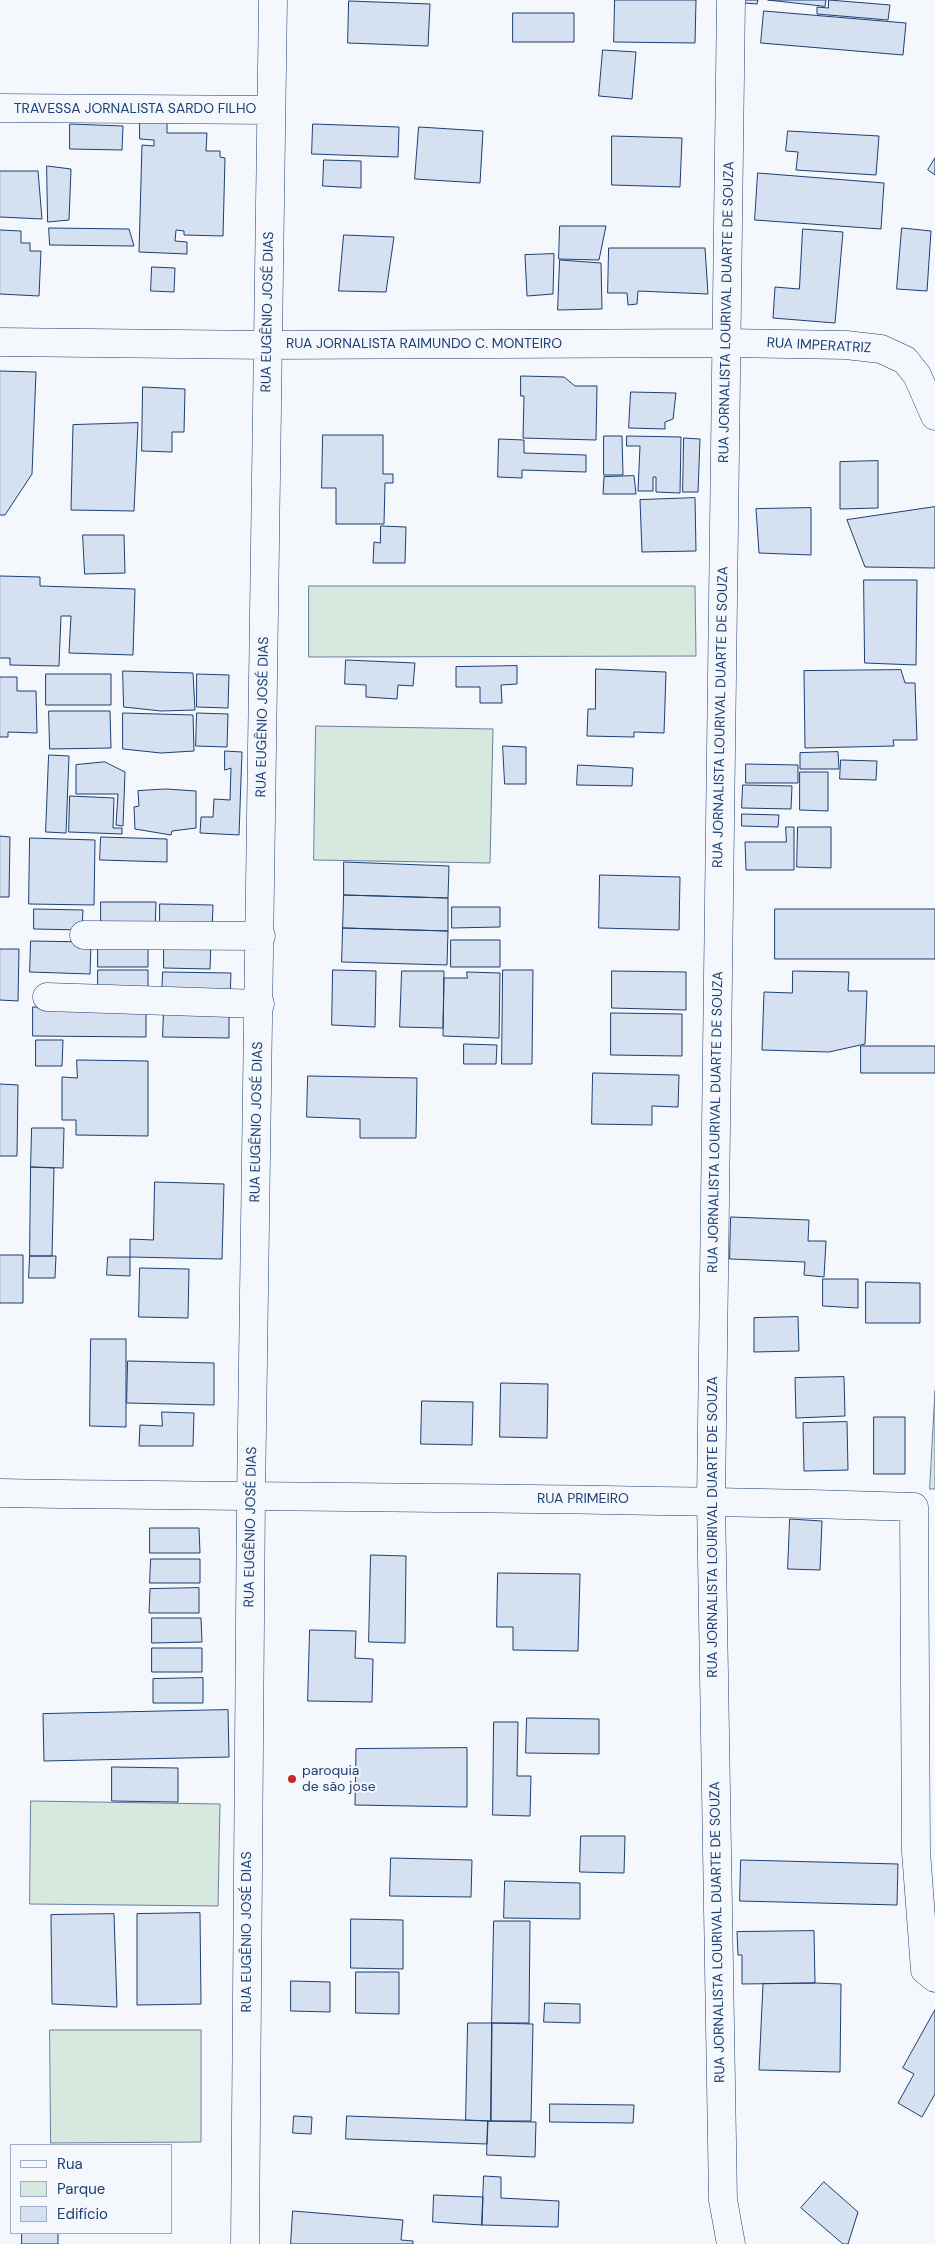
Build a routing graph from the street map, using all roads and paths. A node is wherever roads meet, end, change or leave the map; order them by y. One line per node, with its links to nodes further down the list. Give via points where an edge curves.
1 (273, 0): 4 (street, RUA EUGÊNIO JOSÉ DIAS)
2 (731, 0): 6 (street, RUA JORNALISTA LOURIVAL DUARTE DE SOUZA)
3 (0, 108): 4 (street, TRAVESSA JORNALISTA SARDO FILHO)
4 (271, 110): 7 (street, RUA EUGÊNIO JOSÉ DIAS)
5 (0, 342): 7 (street, RUA JORNALISTA RAIMUNDO C. MONTEIRO)
6 (727, 343): 7 (street, RUA JORNALISTA RAIMUNDO C. MONTEIRO); 8 (street, RUA IMPERATRIZ, via 846,345 881,349 905,360 917,375); 15 (street, RUA JORNALISTA LOURIVAL DUARTE DE SOUZA)
7 (267, 344): 10 (street, RUA EUGÊNIO JOSÉ DIAS)
8 (935, 416)
9 (84, 935): 10 (street)
10 (261, 936): 12 (street, RUA EUGÊNIO JOSÉ DIAS)
11 (47, 997): 12 (street)
12 (260, 1004): 14 (street, RUA EUGÊNIO JOSÉ DIAS)
13 (0, 1493): 14 (street, RUA PRIMEIRO)
14 (251, 1497): 15 (street, RUA PRIMEIRO); 17 (street, RUA EUGÊNIO JOSÉ DIAS)
15 (711, 1500): 16 (street, RUA PRIMEIRO, via 914,1507 916,1852 925,1970); 18 (street, RUA JORNALISTA LOURIVAL DUARTE DE SOUZA, via 723,2200)
16 (935, 1978)
17 (245, 2244)
18 (731, 2244)

